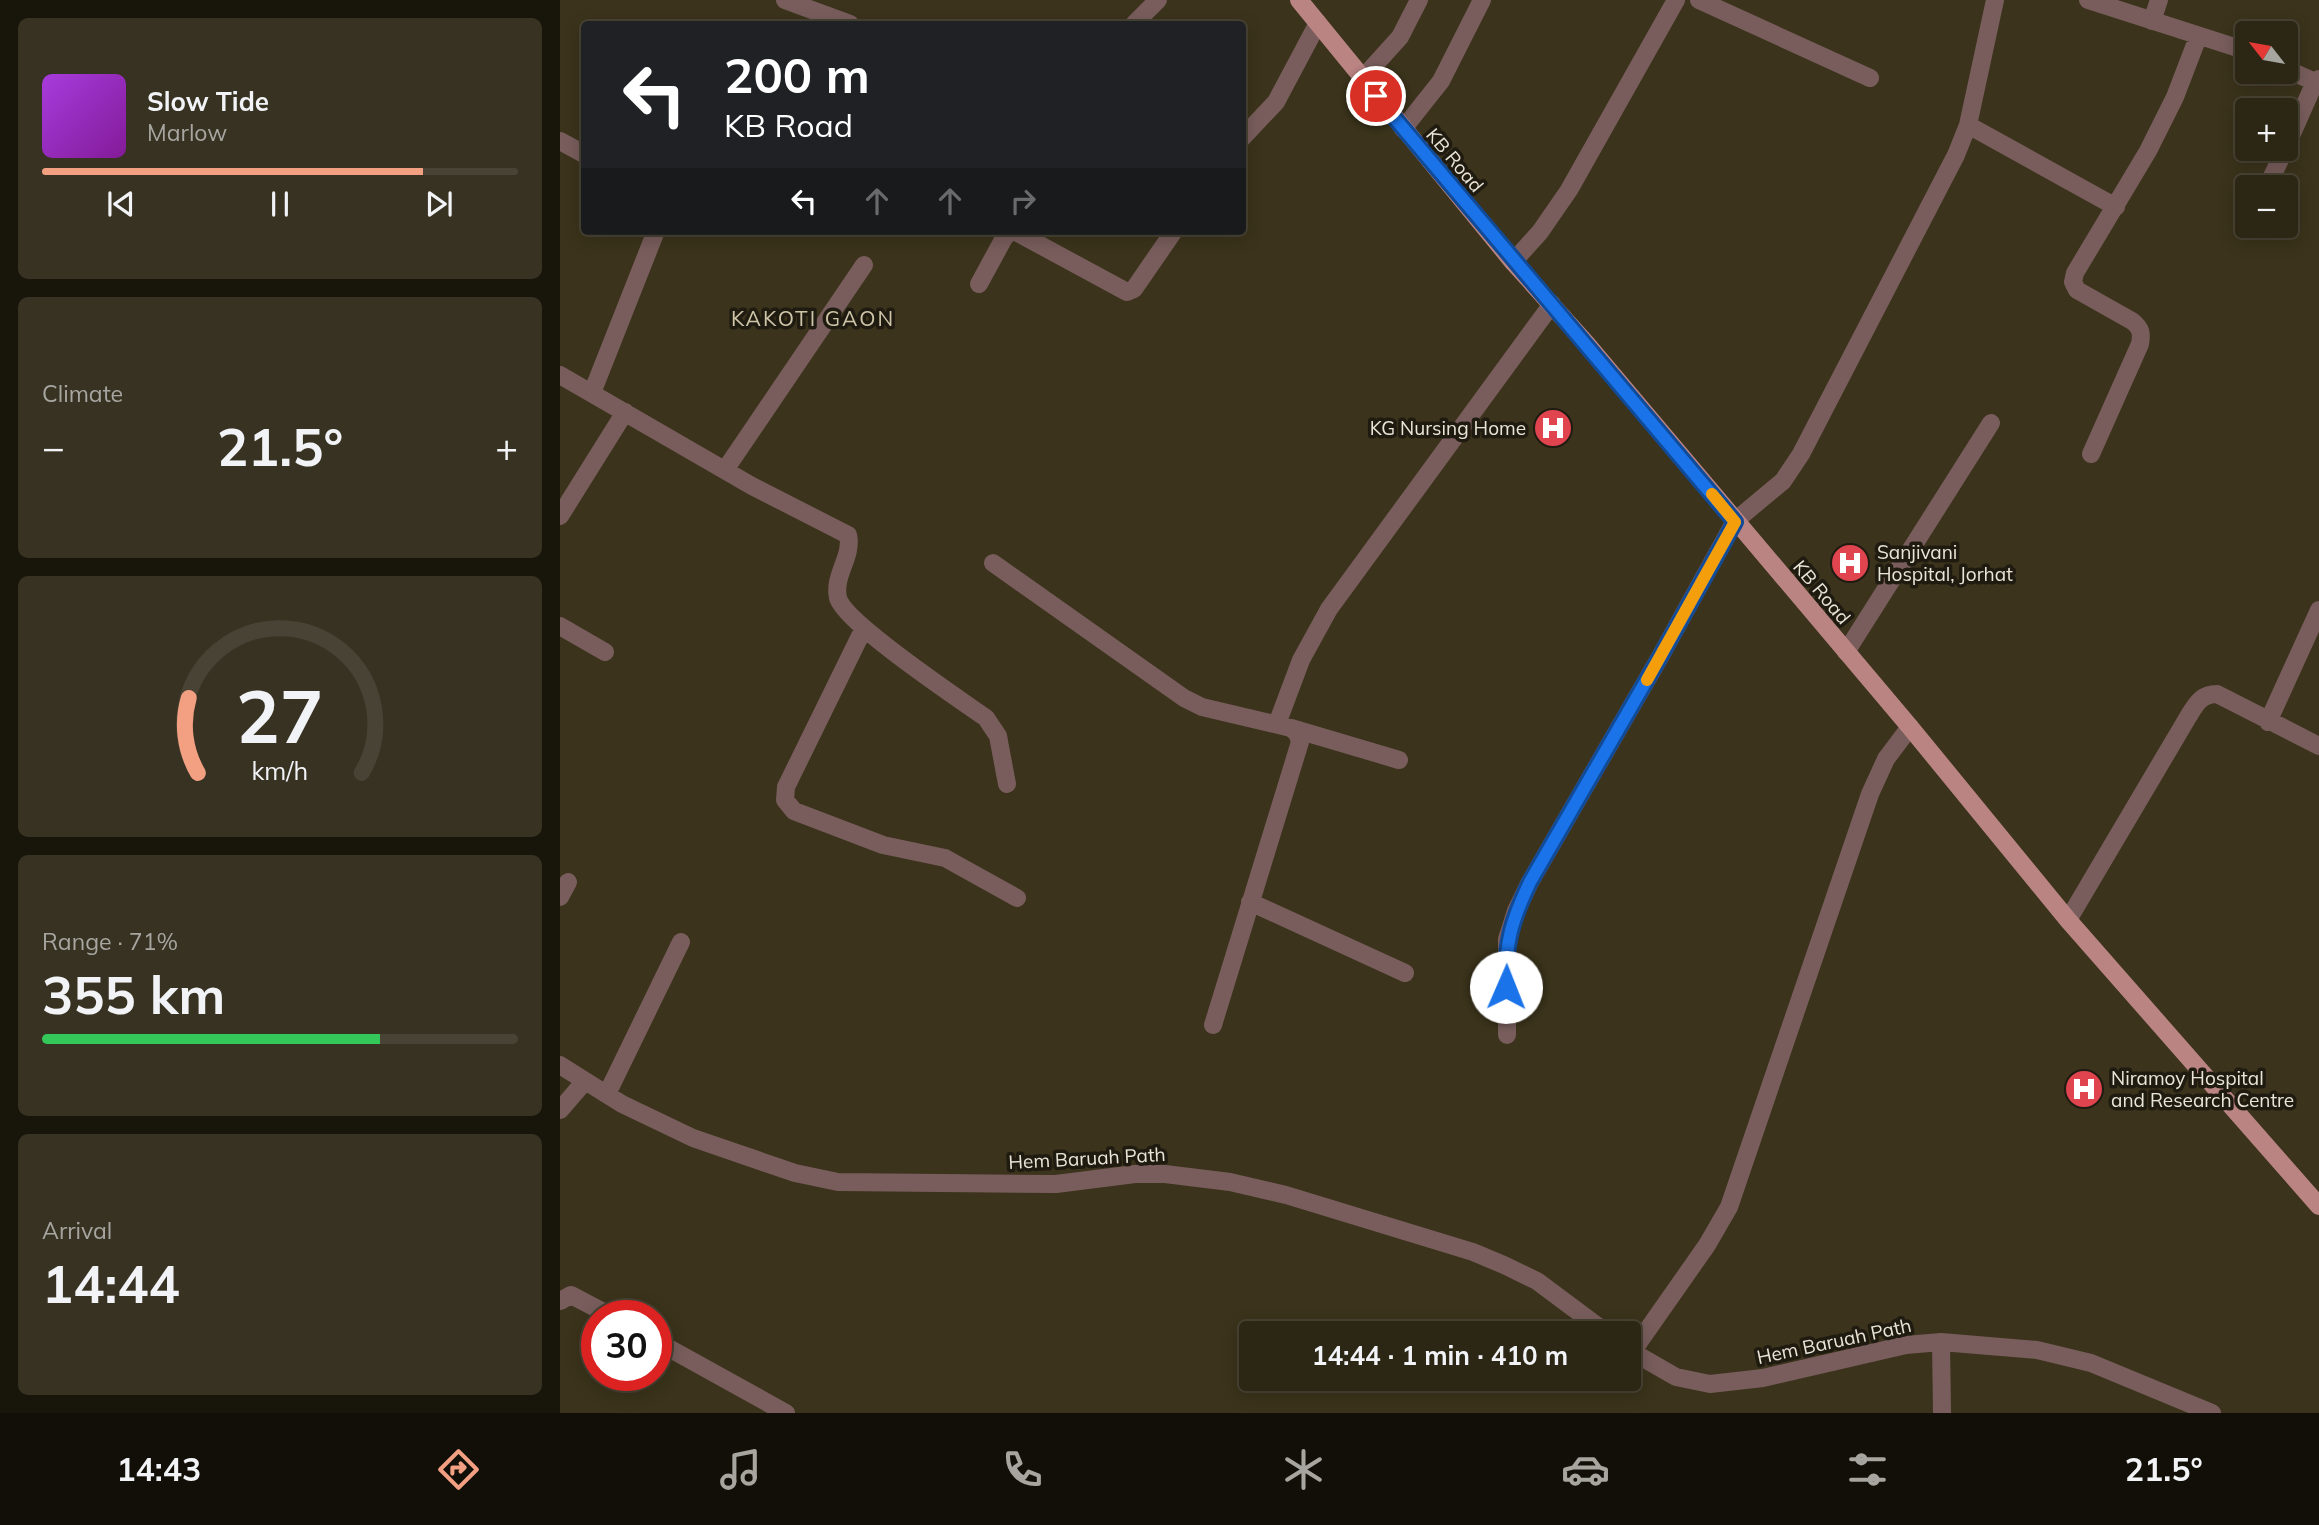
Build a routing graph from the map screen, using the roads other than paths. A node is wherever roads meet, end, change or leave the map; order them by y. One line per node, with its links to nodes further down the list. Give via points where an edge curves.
1 (785, 0): 11 (street)
2 (1158, 0): 12 (street)
3 (1299, 0): 14 (main road, KB Road)
4 (1419, 0): 19 (street, via 1400,37)
5 (1482, 0): 23 (street, via 1441,81)
6 (1676, 0): 32 (street, via 1564,197)
7 (1699, 0): 18 (street)
8 (1995, 0): 22 (street)
9 (2088, 0): 13 (street)
10 (2159, 0): 13 (street)
11 (841, 21)
12 (1137, 21)
13 (2152, 22): 15 (street)
14 (1318, 23): 19 (main road, KB Road); 24 (street, via 1276,102)
15 (2198, 37): 16 (street); 27 (street, via 2162,123)
16 (2235, 48)
17 (2298, 73): 20 (street)
18 (1870, 78)
19 (1362, 79): 23 (main road, KB Road)
20 (2317, 80): 21 (street)
21 (2298, 120)
22 (1968, 125): 27 (street); 43 (street, via 1793,469)
23 (1403, 129): 32 (main road, KB Road)
24 (1246, 134)
25 (560, 141): 26 (street)
26 (581, 152)
27 (2116, 207): 40 (street, via 2073,282 2077,290 2139,326 2142,334)
28 (654, 235): 37 (street)
29 (1007, 235): 34 (street)
30 (1022, 235): 31 (street, via 1126,292 1134,289)
31 (1171, 235)
32 (1513, 262): 35 (main road, KB Road)
33 (864, 265): 41 (street)
34 (979, 284)
35 (1552, 304): 43 (main road, KB Road); 51 (street, via 1329,609 1301,660)
36 (560, 375): 37 (street)
37 (592, 393): 38 (street)
38 (625, 412): 41 (street); 42 (street)
39 (1991, 423): 49 (street)
40 (2091, 454)
41 (725, 470): 47 (street, via 848,535 850,549 840,573 839,600)
42 (560, 516)
43 (1735, 522): 49 (main road, KB Road); 62 (street, via 1516,911 1507,939)
44 (993, 563): 51 (street, via 1184,698 1202,707)
45 (2319, 610): 50 (street)
46 (560, 626): 48 (street)
47 (864, 628): 55 (street, via 986,718 998,736); 56 (street, via 786,787 785,800 794,811 870,841 945,858)
48 (605, 652)
49 (1846, 652): 52 (main road, KB Road)
50 (2268, 722): 53 (street); 58 (street, via 2217,694 2198,701)
51 (1284, 726): 54 (street); 57 (street, via 1297,733 1300,742)
52 (1910, 727): 58 (main road, KB Road); 71 (street, via 1886,759 1873,787 1728,1207 1707,1245)
53 (2319, 746)
54 (1399, 760)
55 (1007, 784)
56 (1017, 898)
57 (1250, 902): 60 (street); 61 (street)
58 (2068, 920): 67 (main road, KB Road)
59 (681, 942): 65 (street)
60 (1405, 973)
61 (1213, 1025)
62 (1507, 1035)
63 (560, 1065): 64 (street, Hem Baruah Path)
64 (585, 1081): 65 (street, Hem Baruah Path); 66 (street)
65 (607, 1094): 70 (street, Hem Baruah Path, via 693,1139 795,1173 838,1182 1056,1184 1135,1174 1230,1182 1460,1248 1537,1281)
66 (560, 1110)
67 (2319, 1206)
68 (581, 1300): 69 (street, via 571,1295)
69 (560, 1301)
70 (1591, 1321)
71 (1641, 1337)
72 (1941, 1342): 74 (street, Hem Baruah Path, via 1906,1345 1763,1378 1710,1384 1676,1377); 76 (street); 77 (street, Hem Baruah Path, via 2061,1354 2122,1374)
73 (672, 1350): 75 (street)
74 (1641, 1357)
75 (786, 1413)
76 (1942, 1413)
77 (2212, 1413)

